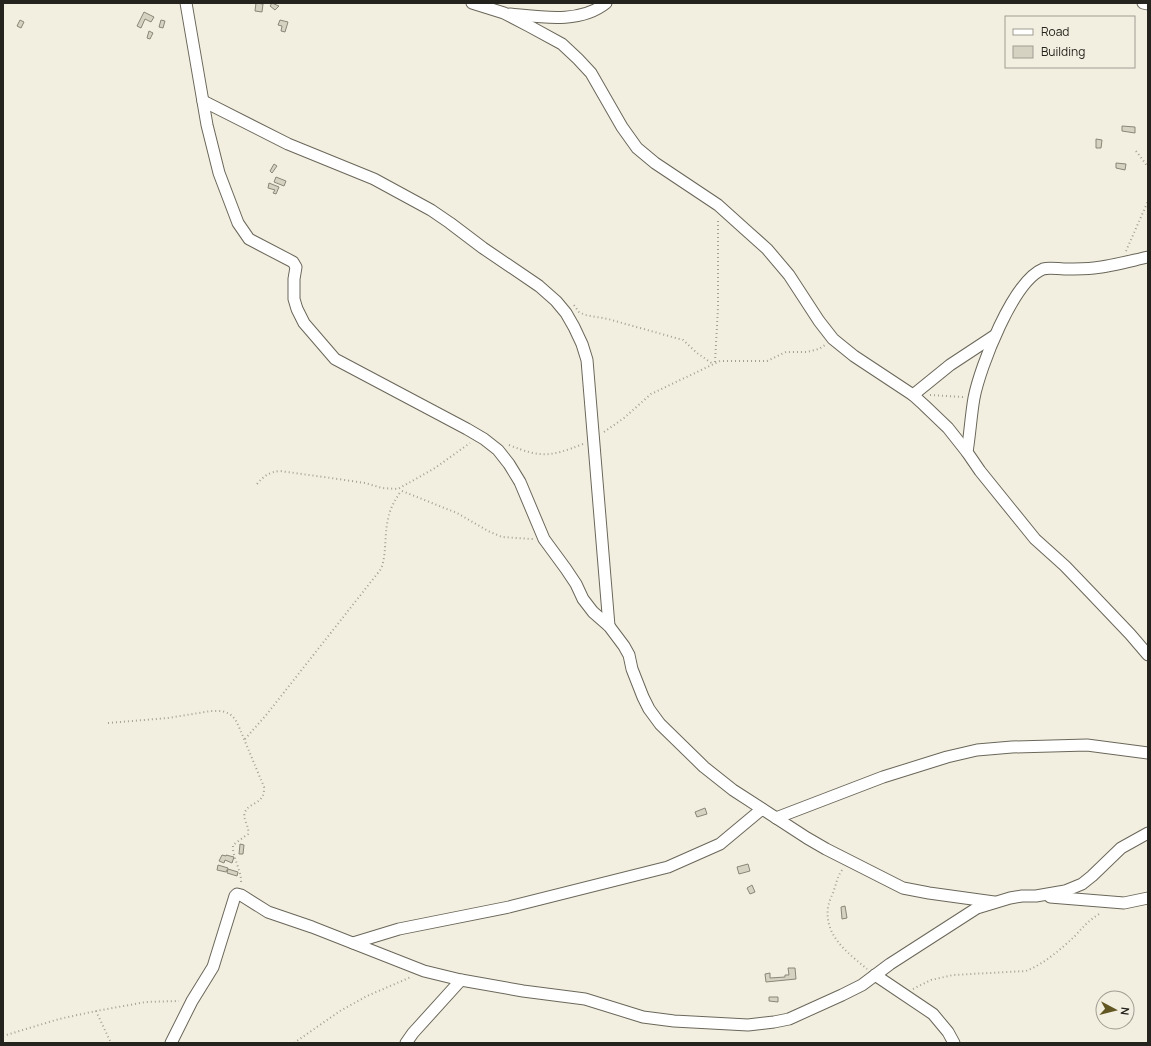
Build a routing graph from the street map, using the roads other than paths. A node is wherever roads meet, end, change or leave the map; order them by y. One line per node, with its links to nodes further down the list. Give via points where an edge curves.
1 (186, 3): 7 (street)
2 (472, 3): 6 (street)
3 (606, 3): 6 (street, via 588,13 566,18)
4 (1142, 3): 5 (street)
5 (1148, 4)
6 (504, 13): 10 (street, via 562,44 591,73 637,148 718,205 767,249 789,275 833,339 854,356)
7 (203, 101): 12 (street, via 219,173 238,223 249,239 293,262 296,267 294,299 304,323 335,359 467,429 498,450 520,482 544,539 576,584 583,599 593,612); 12 (street, via 288,144 374,179 431,210 539,286 566,313 585,355)
8 (1148, 257): 9 (street, via 1095,268 1045,268 1036,272 1027,280)
9 (994, 336): 10 (street, via 950,365); 11 (street, via 974,397)
10 (915, 394): 11 (street)
11 (967, 452): 13 (street, via 1035,539 1065,566)
12 (610, 626): 15 (street, via 629,655 643,697 660,724 704,767)
13 (1148, 655)
14 (1148, 753): 16 (street, via 1087,745 1018,746 977,750 883,777)
15 (762, 809): 16 (street); 21 (street, via 720,844 668,867 509,906 399,929)
16 (776, 818): 20 (street, via 807,838 903,888)
17 (1148, 833): 18 (street, via 1121,848 1082,884 1065,891)
18 (1036, 896): 19 (street, via 1124,903); 20 (street)
19 (1148, 898)
20 (994, 902): 22 (street, via 977,908)
21 (353, 943): 23 (street, via 424,971); 24 (street, via 268,912 237,894 213,967 192,1000)
22 (876, 975): 23 (street, via 862,985 790,1019 748,1025 643,1017 585,999); 26 (street, via 933,1014)
23 (461, 980): 25 (street, via 412,1033)
24 (171, 1043)
25 (406, 1043)
26 (954, 1043)

